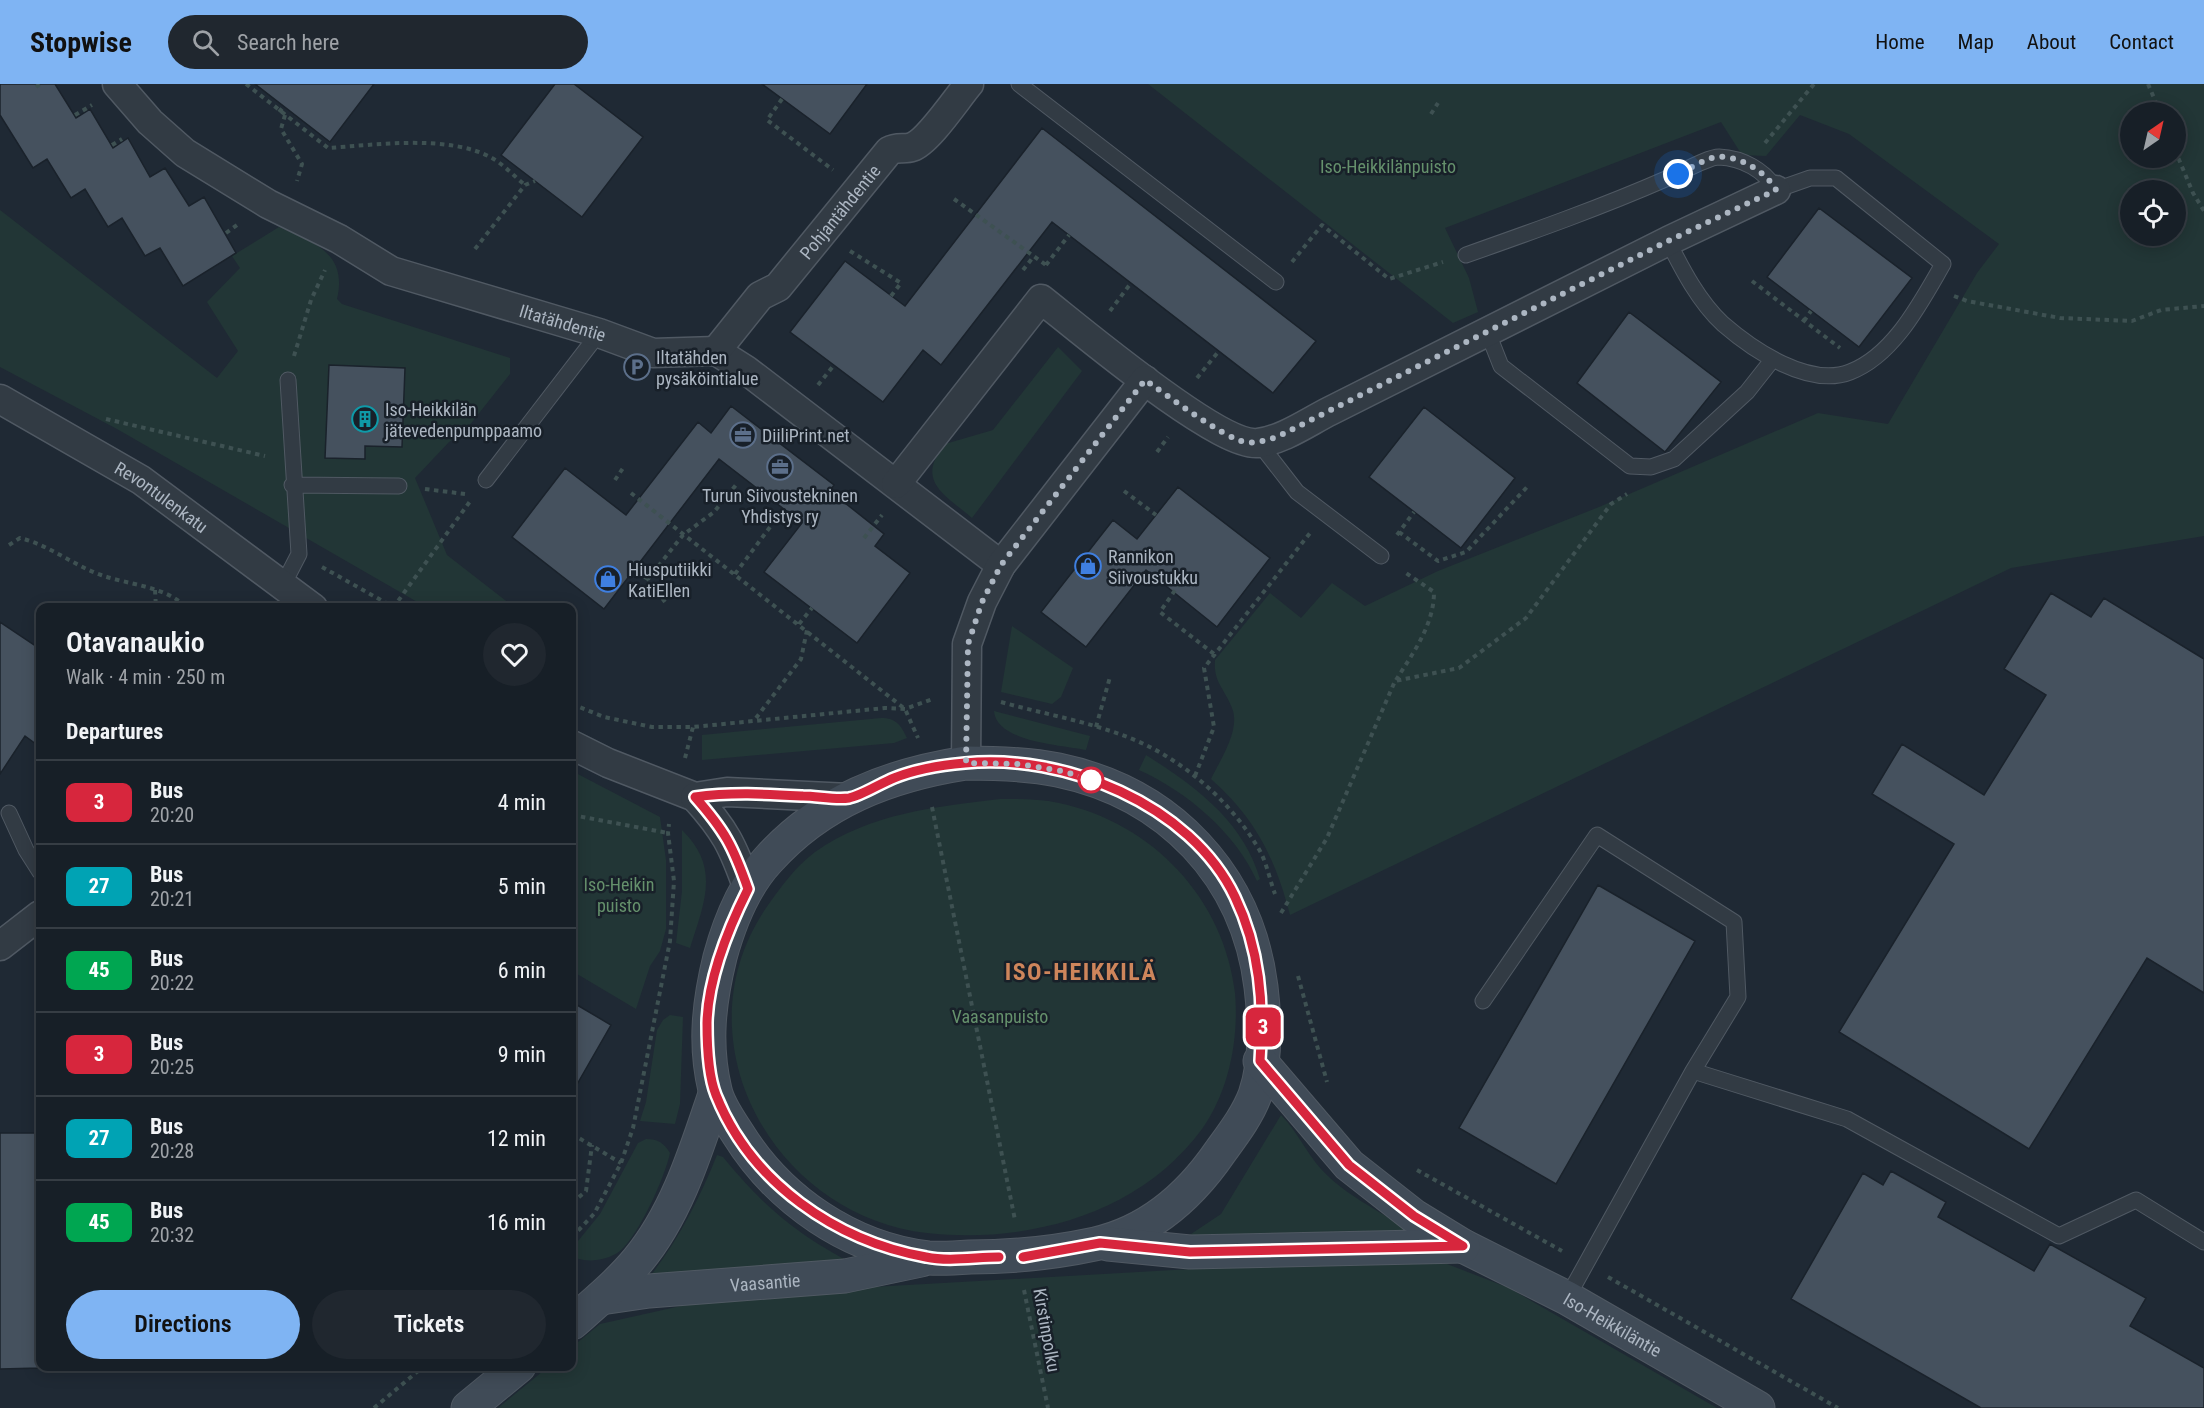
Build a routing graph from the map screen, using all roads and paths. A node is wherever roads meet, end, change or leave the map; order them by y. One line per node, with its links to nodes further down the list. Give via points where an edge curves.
1 (117, 84): 25 (street, Iltatähdentie, via 150,122 185,153 268,204)
2 (246, 84): 11 (path)
3 (969, 84): 23 (street, Pohjantähdentie, via 923,140 912,148 889,150)
4 (1019, 84): 32 (lane)
5 (1814, 84): 14 (path)
6 (2148, 84): 8 (path)
7 (782, 99): 16 (path, via 767,120)
8 (2156, 102)
9 (1438, 103): 12 (path)
10 (284, 106): 11 (path)
11 (279, 112): 13 (path)
12 (1431, 114)
13 (285, 115): 18 (path, via 281,129 302,164); 19 (path, via 328,148 394,144 465,150 492,158)
14 (1747, 164): 20 (lane, via 1769,177); 28 (lane, via 1717,157 1621,199)
15 (2183, 168): 22 (path)
16 (834, 170)
17 (535, 181): 19 (path)
18 (297, 182)
19 (525, 185): 27 (path)
20 (1776, 190): 26 (street); 34 (lane, via 1810,178 1836,178 1943,264)
21 (954, 199): 30 (path, via 1034,256)
22 (2204, 211)
23 (821, 233): 35 (path, via 902,283); 42 (street, Pohjantähdentie, via 778,287 760,296)
24 (1069, 235): 29 (path)
25 (339, 239): 40 (street, Iltatähdentie, via 391,271); 48 (path, via 311,300)
26 (1668, 241): 41 (street); 44 (lane, via 1684,273 1722,323)
27 (475, 249)
28 (1466, 255): 32 (path, via 1389,279 1322,225)
29 (1046, 265)
30 (1019, 275)
31 (1752, 281): 39 (path)
32 (1276, 282)
33 (1131, 283): 37 (path)
34 (1931, 286): 36 (path, via 1967,301 2060,318 2132,321 2161,310); 46 (lane, via 1891,343)
35 (891, 296)
36 (2204, 306)
37 (1110, 311)
38 (1811, 311): 39 (path)
39 (1804, 321): 46 (path)
40 (599, 333): 42 (street, Iltatähdentie, via 653,352); 57 (lane)
41 (1488, 333): 53 (street, via 1277,437); 55 (lane, via 1501,366 1630,466)
42 (716, 351): 59 (street)
43 (1219, 351): 47 (path)
44 (1773, 359): 46 (lane, via 1811,376 1849,373); 55 (lane, via 1747,392 1674,459)
45 (834, 364): 50 (path, via 816,388)
46 (1862, 364)
47 (1197, 379)
48 (288, 380): 54 (lane)
49 (1145, 380): 53 (street, via 1230,436 1244,442); 59 (street, via 1041,299); 76 (street)
50 (807, 381)
51 (0, 399): 81 (street, Revontulenkatu, via 141,480)
52 (141, 428): 54 (path)
53 (1259, 442): 68 (lane, via 1297,492)
54 (291, 459): 60 (lane)
55 (1651, 467): 94 (path, via 1627,495 1611,504 1526,618 1459,668)
56 (623, 468): 58 (path)
57 (486, 480)
58 (615, 480)
59 (896, 484): 76 (street)
60 (292, 485): 62 (lane); 74 (lane)
61 (736, 485): 71 (path, via 714,512)
62 (399, 486): 88 (path, via 474,496)
63 (1528, 486): 66 (path, via 1466,552 1438,561 1399,532)
64 (1124, 491): 70 (path)
65 (631, 493): 71 (path)
66 (1414, 512)
67 (883, 514): 72 (path)
68 (1325, 514): 75 (lane); 92 (path)
69 (779, 515): 78 (path)
70 (1156, 515)
71 (683, 535): 78 (path); 79 (path)
72 (864, 538)
73 (9, 545): 82 (path, via 20,538 33,541 99,575)
74 (299, 554): 81 (lane); 87 (path)
75 (1381, 556): 94 (path, via 1434,592 1432,617)
76 (1001, 565): 103 (street, via 982,602 968,644)
77 (636, 571): 79 (path)
78 (735, 574): 90 (path)
79 (648, 579): 83 (path)
80 (1180, 583): 92 (path, via 1160,612)
81 (284, 585): 86 (street, Revontulenkatu)
82 (155, 590): 84 (path); 85 (path)
83 (665, 602)
84 (156, 603)
85 (183, 603)
86 (307, 603)
87 (387, 603)
88 (397, 603)
89 (812, 608): 90 (path)
90 (799, 624): 91 (path)
91 (807, 630): 98 (path); 99 (path, via 801,659)
92 (1214, 654): 104 (path, via 1204,668 1214,727)
93 (1110, 677): 101 (path)
94 (1395, 681): 113 (path, via 1328,838)
95 (934, 699): 98 (path)
96 (992, 699): 101 (path)
97 (576, 705): 100 (path, via 625,723)
98 (905, 709): 99 (path)
99 (756, 719): 100 (path)
100 (693, 727): 105 (path)
101 (1096, 727): 104 (path, via 1143,743)
102 (576, 748): 105 (street)
103 (966, 763): 106 (street, via 898,777); 119 (street, via 1018,764 1062,771 1105,785 1155,810 1195,843 1235,896 1250,934 1262,996)
104 (1195, 776): 113 (path, via 1236,817 1261,854)
105 (685, 794): 106 (street, via 727,792); 110 (path); 112 (street, via 721,825)
106 (849, 798): 112 (street, via 783,845 764,864)
107 (932, 808): 128 (path)
108 (9, 813): 111 (lane)
109 (576, 816): 110 (path)
110 (668, 832): 125 (path, via 674,881 670,941 633,1128)
111 (36, 866)
112 (748, 889): 122 (street, via 725,941 707,1021)
113 (1281, 913): 115 (path)
114 (36, 918): 116 (street)
115 (1284, 924)
116 (0, 946)
117 (1296, 969): 121 (path)
118 (1483, 1001): 120 (lane, via 1598,836 1734,922 1738,997)
119 (1260, 1061): 131 (street, via 1254,1096 1243,1119 1197,1182 1149,1223); 132 (street, Iso-Heikkiläntie, via 1349,1165 1414,1216)
120 (1693, 1071): 130 (lane, via 1847,1119 2059,1236 2136,1200); 135 (lane)
121 (1331, 1088)
122 (715, 1094): 134 (street, via 745,1145 790,1197 848,1233 884,1248); 136 (street, via 673,1202 639,1259)
123 (576, 1136): 124 (path)
124 (592, 1145): 125 (path); 127 (path, via 586,1191)
125 (621, 1163): 129 (path, via 594,1214)
126 (1407, 1164): 135 (path)
127 (576, 1200)
128 (1014, 1215)
129 (576, 1233)
130 (2204, 1242)
131 (1100, 1243): 132 (street, Iso-Heikkiläntie, via 1190,1252); 133 (street)
132 (1463, 1246): 137 (street, Iso-Heikkiläntie)
133 (1023, 1257): 134 (street); 143 (path, Kirstinpolku, via 1025,1300)
134 (929, 1258): 136 (street, Vaasantie, via 845,1276)
135 (1585, 1263): 137 (lane); 145 (path)
136 (601, 1298): 138 (street)
137 (1567, 1298): 144 (street, Iso-Heikkiläntie)
138 (576, 1320)
139 (418, 1371): 141 (path)
140 (513, 1371): 142 (street)
141 (374, 1408)
142 (468, 1408)
143 (1048, 1408)
144 (1758, 1408)
145 (1838, 1408)

